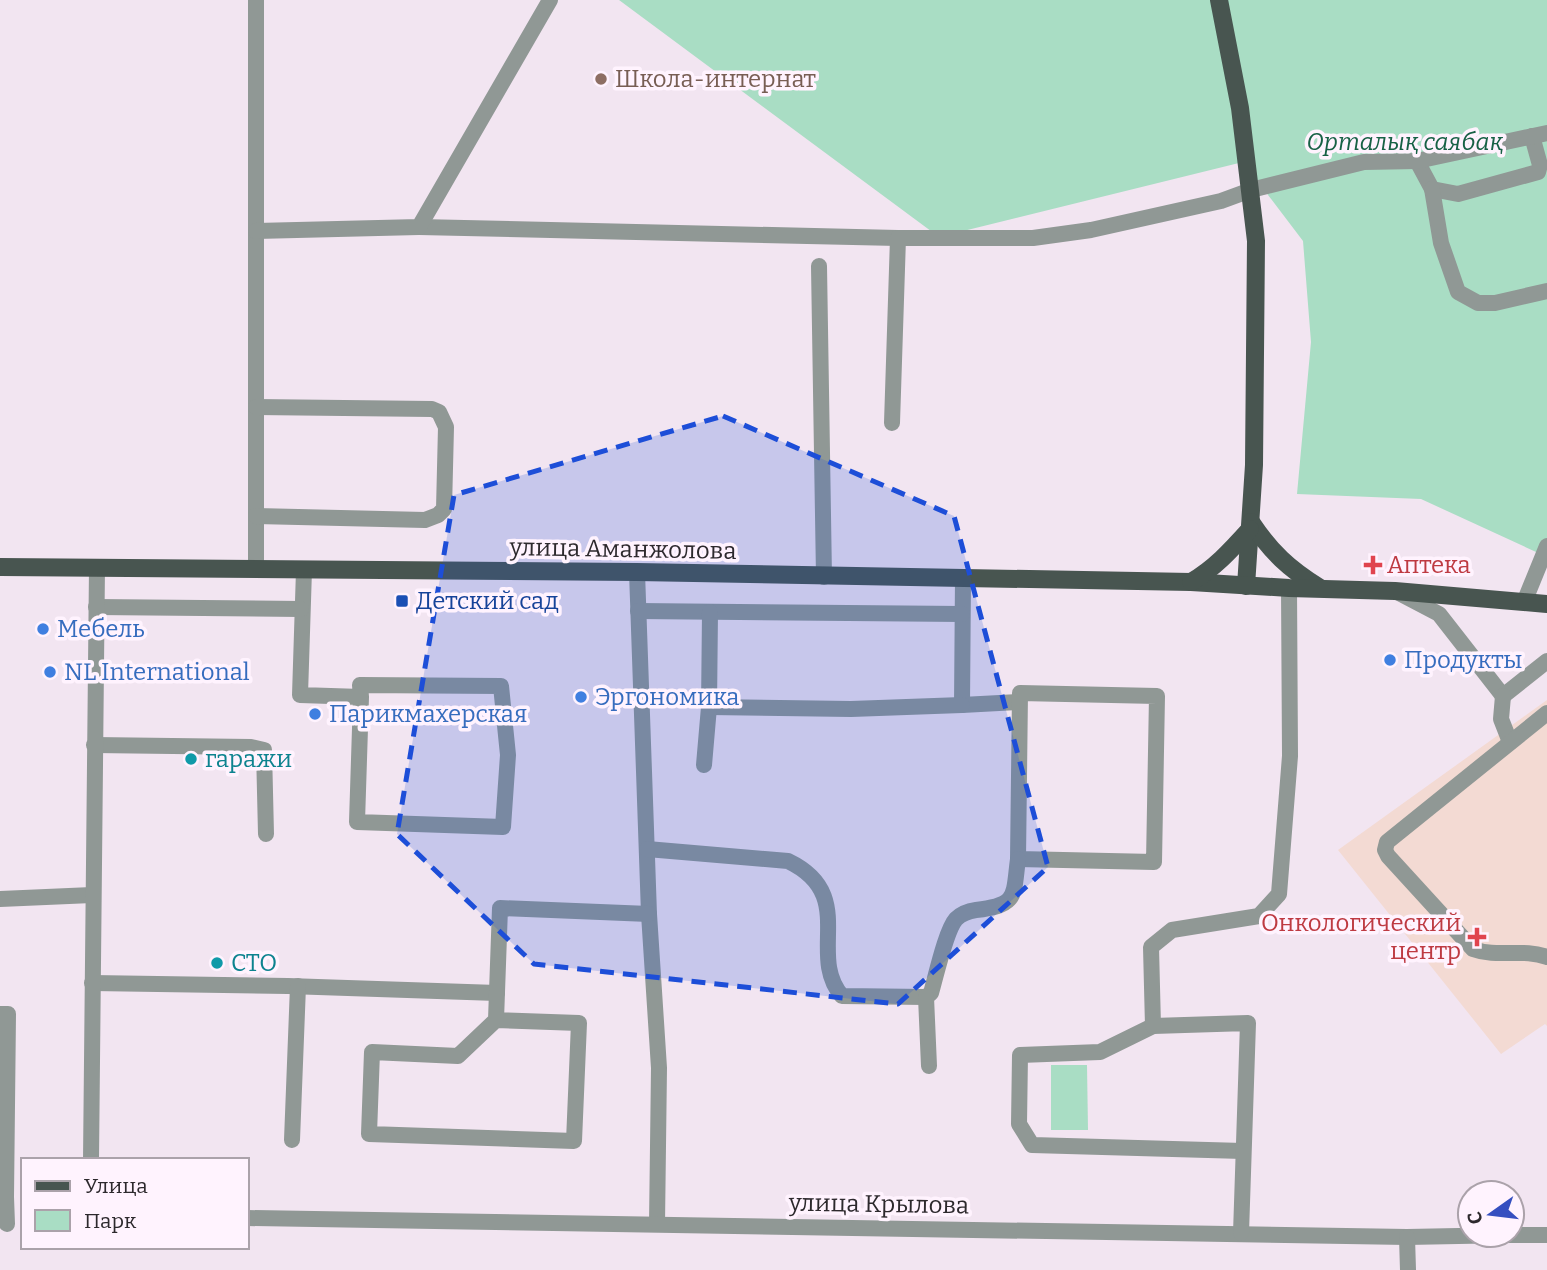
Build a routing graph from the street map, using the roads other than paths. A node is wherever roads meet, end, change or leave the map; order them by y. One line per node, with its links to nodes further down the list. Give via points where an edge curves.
1 (256, 0): 9 (street)
2 (550, 0): 8 (street)
3 (1219, 0): 7 (main road)
4 (1539, 134): 5 (street); 6 (street, via 1538,172 1458,194)
5 (1417, 161): 6 (street); 7 (street, via 1364,162)
6 (1432, 189): 12 (street, via 1441,243 1458,292 1478,303 1495,303)
7 (1251, 190): 10 (street, via 1091,230 1033,238); 16 (main road, via 1256,310)
8 (419, 227): 9 (street); 10 (street)
9 (256, 231): 13 (street)
10 (898, 238): 14 (street)
11 (820, 266): 23 (street)
12 (1547, 291)
13 (256, 407): 15 (street); 15 (street, via 432,409 446,426 443,509 438,515 425,520)
14 (892, 422)
15 (256, 516): 20 (street)
16 (1250, 525): 25 (main road, via 1223,560); 26 (main road); 28 (main road, via 1294,572)
17 (1547, 546): 30 (street)
18 (0, 567): 19 (main road, улица Аманжолова)
19 (97, 567): 20 (main road, улица Аманжолова); 32 (street)
20 (257, 569): 21 (main road, улица Аманжолова)
21 (304, 570): 22 (main road, улица Аманжолова); 33 (street)
22 (637, 572): 23 (main road, улица Аманжолова); 34 (street)
23 (824, 577): 24 (main road, улица Аманжолова)
24 (963, 578): 25 (main road, улица Аманжолова); 36 (street)
25 (1191, 582): 26 (main road, улица Аманжолова)
26 (1246, 586): 27 (main road, улица Аманжолова)
27 (1289, 588): 28 (main road); 60 (street, via 1290,757 1279,894 1259,916 1172,930 1151,947)
28 (1320, 588): 29 (main road)
29 (1395, 591): 30 (main road); 39 (street, via 1439,614)
30 (1525, 600): 31 (main road)
31 (1547, 604)
32 (96, 607): 33 (street); 45 (street)
33 (301, 609): 38 (street, via 300,695)
34 (638, 611): 35 (street); 48 (street)
35 (710, 612): 36 (street); 42 (street)
36 (962, 614): 41 (street)
37 (1547, 662): 39 (street)
38 (361, 696): 38 (street, via 360,685 501,686 508,755 502,827 357,822)
39 (1503, 696): 44 (street, via 1501,719)
40 (1019, 702): 41 (street); 49 (street); 49 (street, via 1020,693 1157,696 1154,862)
41 (962, 705): 42 (street)
42 (709, 707): 46 (street)
43 (1547, 713): 44 (street)
44 (1510, 742): 53 (street, via 1387,842 1385,850 1473,950)
45 (94, 745): 47 (street, via 264,750); 50 (street)
46 (704, 765)
47 (267, 834)
48 (647, 849): 52 (street); 57 (street, via 788,861 806,870 825,894 830,969 833,986 842,996)
49 (1018, 859): 57 (street, via 1014,891 1003,906 967,912 956,919)
50 (92, 894): 51 (street); 54 (street)
51 (0, 899)
52 (649, 914): 56 (street, via 500,908); 68 (street, via 659,1068)
53 (1547, 957)
54 (92, 983): 55 (street); 65 (street)
55 (298, 986): 56 (street); 62 (street)
56 (496, 993): 59 (street)
57 (926, 997): 61 (street)
58 (0, 1014): 63 (street, via 8,1014)
59 (496, 1020): 59 (street, via 579,1023 574,1142 369,1134 372,1052 458,1056)
60 (1153, 1026): 64 (street, via 1248,1023); 64 (street, via 1100,1052 1020,1055 1020,1124 1032,1145)
61 (929, 1066)
62 (292, 1140)
63 (3, 1143): 67 (street)
64 (1243, 1151): 69 (street)
65 (90, 1158)
66 (248, 1217): 68 (street, улица Крылова)
67 (10, 1224)
68 (657, 1224): 69 (street, улица Крылова)
69 (1241, 1233): 73 (street, улица Крылова)
70 (1526, 1235): 71 (street, улица Крылова)
71 (1547, 1235)
72 (1456, 1236): 73 (street, улица Крылова)
73 (1407, 1237): 74 (street)
74 (1408, 1270)

